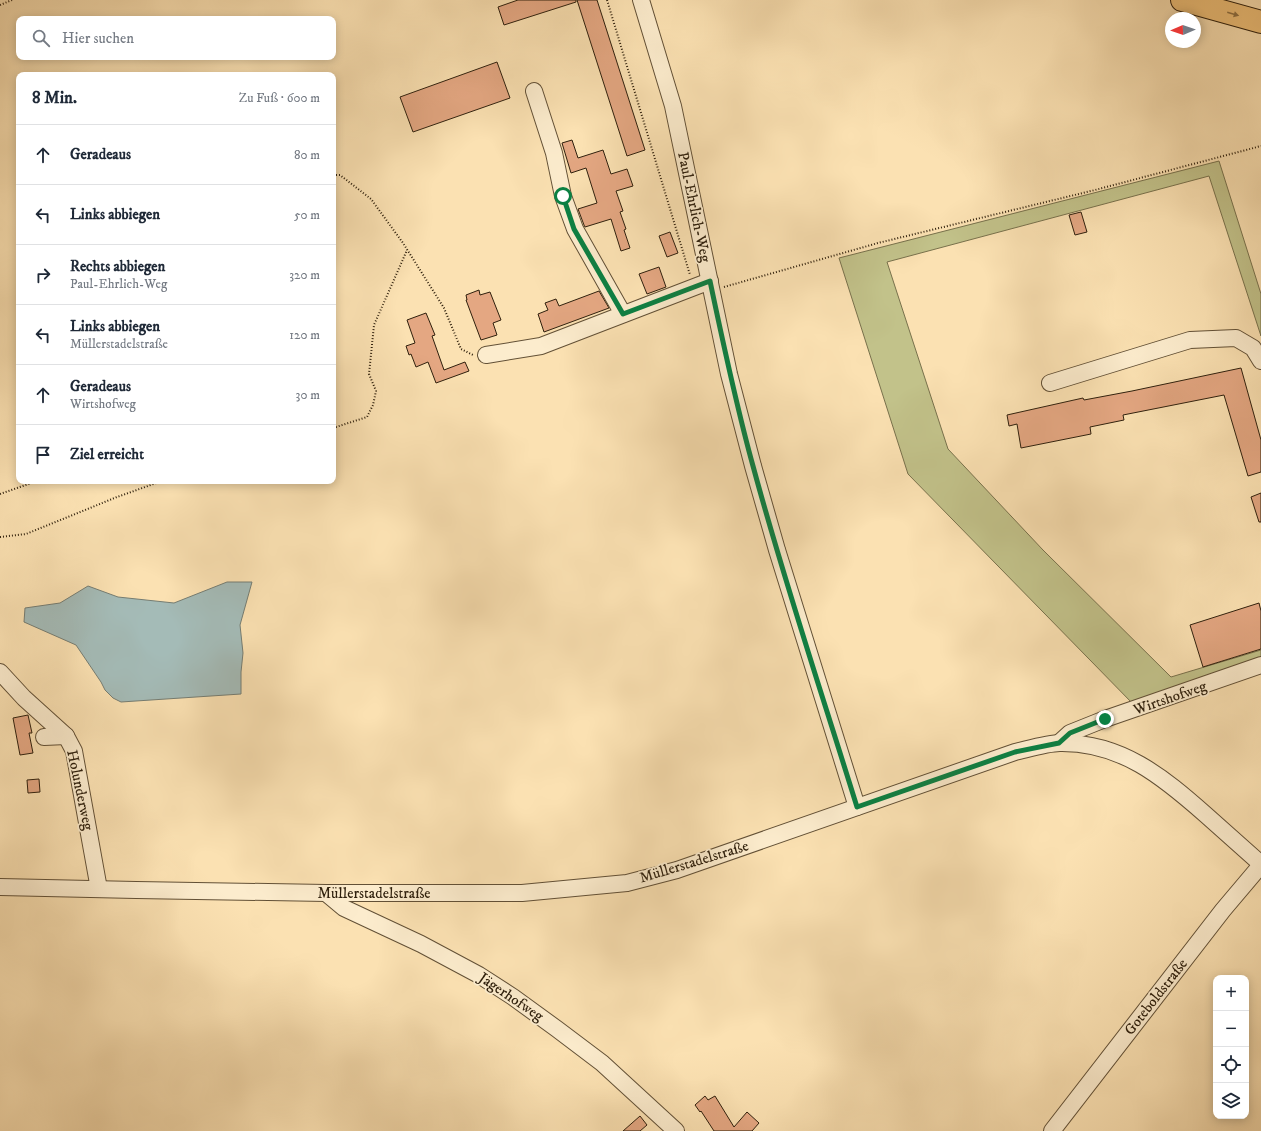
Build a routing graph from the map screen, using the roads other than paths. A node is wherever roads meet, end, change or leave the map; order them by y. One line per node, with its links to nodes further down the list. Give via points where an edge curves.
1 (641, 0): 5 (street, Paul-Ehrlich-Weg, via 672,106)
2 (1182, 0): 3 (highway, one-way to 3)
3 (1261, 22)
4 (534, 91): 6 (street, via 574,229)
5 (711, 286): 6 (street, via 694,287); 15 (street, Paul-Ehrlich-Weg, via 729,374 753,466)
6 (623, 314): 7 (street, via 541,346)
7 (486, 355)
8 (1261, 361): 9 (street, via 1253,348 1236,338 1190,340)
9 (1050, 383)
10 (1261, 665): 14 (street, Wirtshofweg, via 1105,719 1070,733)
11 (0, 672): 12 (street, Holunderweg)
12 (66, 736): 13 (street); 18 (street, Holunderweg, via 74,752)
13 (44, 737)
14 (1059, 743): 15 (street, Müllerstadelstraße, via 1015,752); 16 (street, Müllerstadelstraße, via 1088,745 1113,751 1151,770 1178,790)
15 (857, 807): 19 (street, Müllerstadelstraße, via 677,870 627,883 522,893)
16 (1261, 865): 21 (street, Goteboldstraße, via 1223,910)
17 (0, 887): 18 (street, Müllerstadelstraße)
18 (99, 889): 19 (street, Müllerstadelstraße)
19 (326, 893): 20 (street, Jägerhofweg, via 344,908 427,947 513,997 602,1063)
20 (676, 1131)
21 (1052, 1131)

